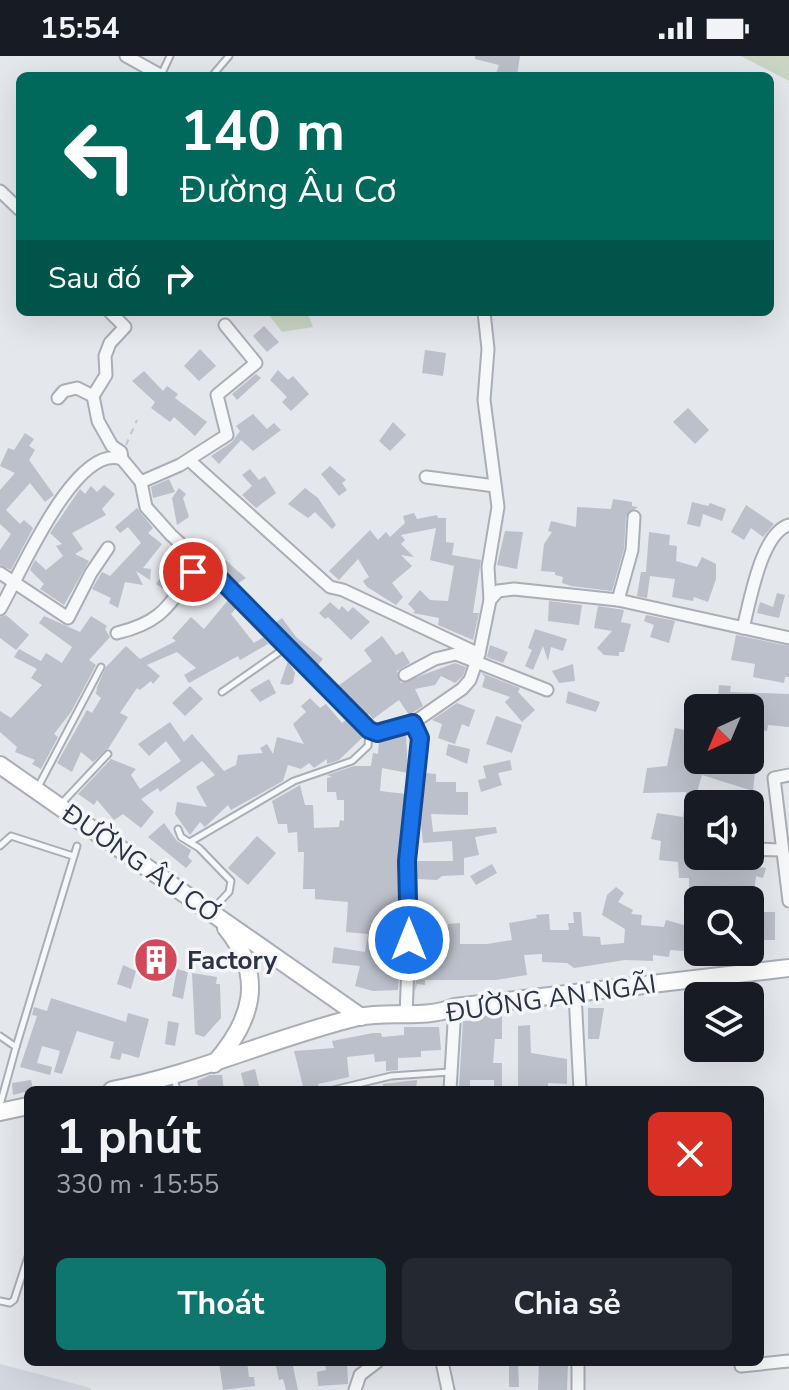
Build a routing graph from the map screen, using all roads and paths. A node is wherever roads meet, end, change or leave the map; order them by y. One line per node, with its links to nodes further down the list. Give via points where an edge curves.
1 (126, 56): 3 (street)
2 (229, 56): 4 (lane)
3 (154, 72)
4 (215, 72)
5 (0, 191): 6 (street)
6 (16, 206)
7 (114, 316): 10 (street, via 125,327 110,343 106,375)
8 (483, 316): 17 (street, via 488,349 484,400)
9 (225, 325): 14 (street, via 256,363 217,395 227,435)
10 (93, 396): 11 (street, via 77,388); 13 (street, via 98,421)
11 (58, 398)
12 (137, 420): 13 (path)
13 (122, 456): 16 (street); 23 (street, via 106,458 73,482)
14 (189, 460): 16 (street); 31 (street, via 330,587)
15 (426, 477): 17 (street)
16 (141, 482): 21 (street, via 146,507)
17 (495, 486): 24 (street)
18 (634, 517): 25 (street, via 632,550)
19 (789, 525): 27 (street, via 767,549)
20 (108, 548): 23 (street, via 68,618)
21 (200, 564): 28 (street, via 161,616); 30 (street, via 263,619)
22 (0, 573): 23 (street)
23 (15, 583): 26 (street)
24 (490, 600): 25 (street, via 498,591 514,589); 31 (street)
25 (618, 600): 27 (street)
26 (0, 609)
27 (743, 628): 29 (street)
28 (117, 633)
29 (789, 638)
30 (286, 647): 35 (lane); 37 (street)
31 (478, 658): 33 (street, via 456,654); 34 (street); 36 (street, via 462,689)
32 (101, 667): 41 (lane)
33 (405, 675)
34 (547, 690)
35 (222, 692)
36 (413, 723): 37 (street, via 377,733); 55 (street, via 420,738 407,861)
37 (369, 730): 44 (lane, via 368,746 352,761 294,781)
38 (108, 754): 42 (lane)
39 (0, 765): 41 (main road, ĐƯỜNG ÂU CƠ)
40 (789, 775): 49 (street, via 774,778)
41 (37, 790): 42 (main road, ĐƯỜNG ÂU CƠ)
42 (59, 805): 51 (main road, ĐƯỜNG ÂU CƠ)
43 (178, 829): 44 (lane)
44 (190, 842): 51 (lane, via 231,881)
45 (0, 846): 48 (lane, via 11,836)
46 (77, 846): 48 (lane)
47 (764, 852): 49 (street)
48 (73, 856): 58 (lane)
49 (785, 856): 50 (street)
50 (789, 901)
51 (213, 913): 56 (main road, ĐƯỜNG ÂU CƠ); 59 (main road, via 244,957 249,998 240,1033)
52 (789, 968): 53 (main road, ĐƯỜNG AN NGÃI)
53 (575, 994): 54 (main road, ĐƯỜNG AN NGÃI); 65 (street)
54 (455, 1007): 55 (main road, ĐƯỜNG AN NGÃI, via 437,1014); 60 (street)
55 (406, 1015): 56 (main road, ĐƯỜNG AN NGÃI)
56 (361, 1017): 59 (main road, ĐƯỜNG AN NGÃI)
57 (0, 1036): 58 (lane)
58 (16, 1047): 66 (lane)
59 (213, 1065): 61 (main road, ĐƯỜNG AN NGÃI)
60 (450, 1072): 63 (lane, via 391,1076); 64 (street)
61 (175, 1084): 62 (main road, ĐƯỜNG AN NGÃI)
62 (154, 1086)
63 (350, 1086)
64 (450, 1086)
65 (580, 1086)
66 (0, 1105)
67 (24, 1107): 68 (main road)
68 (0, 1112)
69 (24, 1269): 70 (lane, via 14,1300)
70 (0, 1301)
71 (789, 1361): 72 (street)
72 (764, 1364)
73 (372, 1366): 76 (street, via 360,1375)
74 (443, 1366): 77 (street)
75 (578, 1366): 78 (street)
76 (355, 1390)
77 (448, 1390)
78 (578, 1390)

